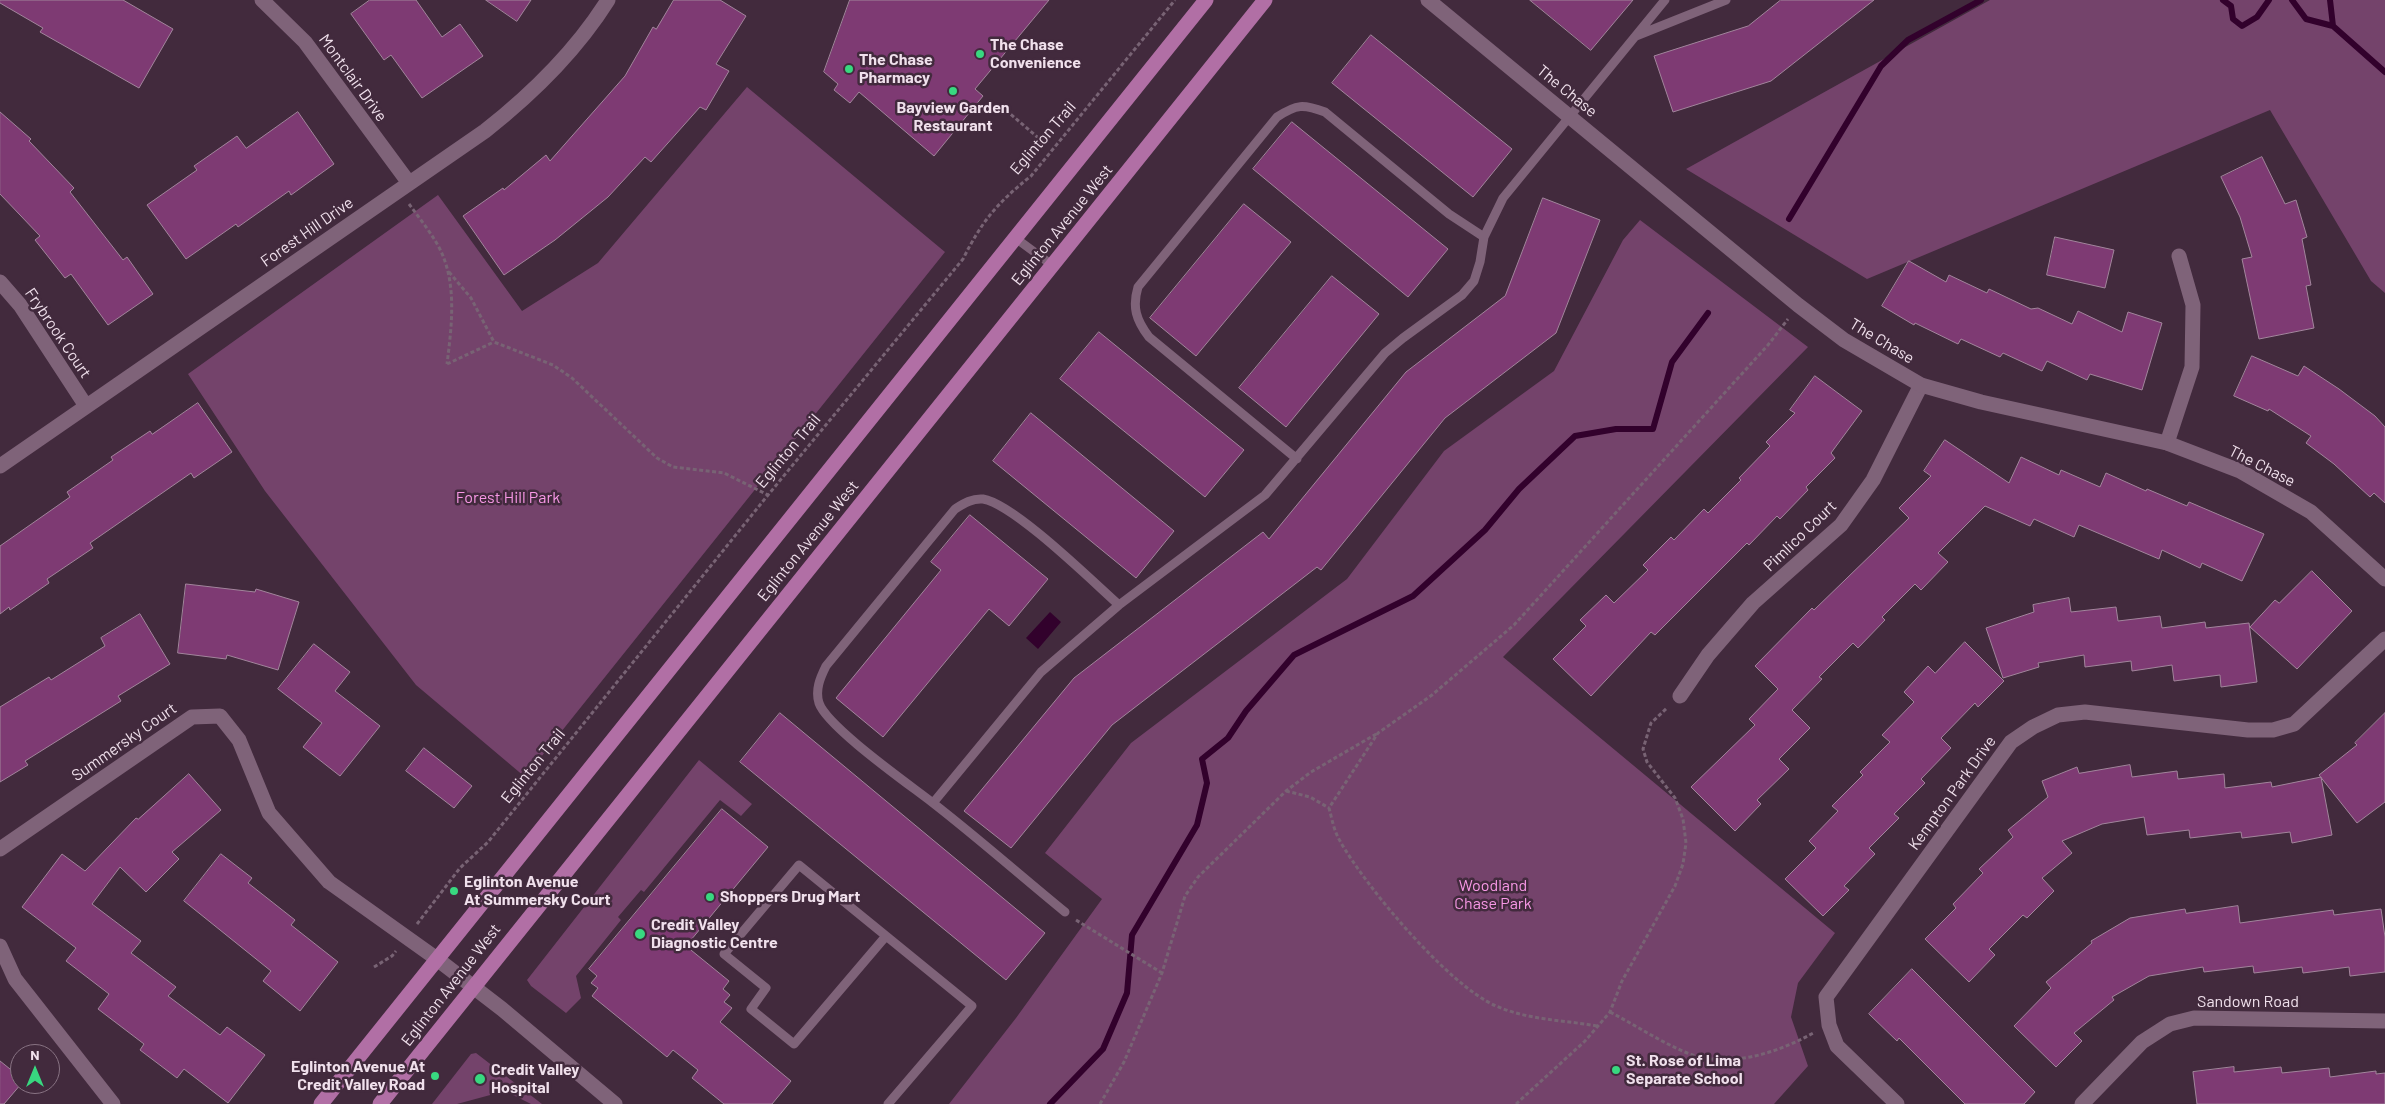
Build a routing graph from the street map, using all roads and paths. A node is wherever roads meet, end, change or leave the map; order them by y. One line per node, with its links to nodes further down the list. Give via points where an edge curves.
1 (262, 0): 13 (street, Montclair Drive, via 305,42)
2 (608, 0): 13 (street, Forest Hill Drive, via 587,31 516,106)
3 (1175, 0): 27 (path, Eglinton Trail, via 1031,176 1002,199 978,229 963,259)
4 (1206, 0): 14 (main road, Eglinton Avenue West)
5 (1265, 0): 17 (main road, Eglinton Avenue West)
6 (1428, 0): 11 (street, The Chase)
7 (1665, 0): 9 (lane)
8 (1726, 0): 9 (lane)
9 (1636, 36): 11 (lane)
10 (1001, 106): 12 (path)
11 (1571, 116): 15 (lane, via 1503,198); 20 (street, The Chase)
12 (1042, 141)
13 (404, 187): 18 (path); 23 (street, Forest Hill Drive)
14 (1014, 237): 17 (lane); 43 (main road, Eglinton Avenue West)
15 (1484, 237): 25 (lane, via 1474,281 1462,295 1385,353); 25 (lane, via 1449,214 1325,112 1309,106 1292,107 1277,117 1138,287 1134,302 1137,322 1149,337)
16 (2179, 256): 24 (street, via 2193,305 2192,367)
17 (1052, 265): 46 (main road, Eglinton Avenue West)
18 (449, 272): 21 (path, via 471,298); 21 (path, via 452,291 447,364)
19 (0, 282): 23 (street, Frybrook Court, via 20,305)
20 (1798, 305): 22 (street, The Chase, via 1844,340); 32 (path, via 1768,345 1514,626 1432,696)
21 (494, 342): 27 (path, via 553,365 572,378 658,458 673,467 724,472)
22 (1921, 385): 24 (street, The Chase, via 1982,402); 31 (street, Pimlico Court, via 1873,480 1841,525 1753,603 1708,654)
23 (86, 406): 26 (street, Forest Hill Drive)
24 (2167, 443): 28 (street, The Chase, via 2240,471 2311,512)
25 (1298, 459): 29 (lane, via 1265,495)
26 (0, 466)
27 (768, 495): 38 (path, Eglinton Trail, via 488,842 460,868)
28 (2385, 579)
29 (1119, 605): 34 (lane, via 1040,672); 34 (lane, via 1011,512 982,499 968,501 955,509 826,666 818,682 819,703 833,722)
30 (2385, 639): 49 (street, Kempton Park Drive, via 2294,724 2273,730 2086,712 2058,715 2011,742 1826,997)
31 (1680, 696): 47 (path, via 1651,724 1643,749 1646,762 1675,798 1683,819 1686,843 1683,864 1675,886 1622,981)
32 (1378, 733): 33 (path, via 1311,772); 35 (path)
33 (1286, 791): 35 (path, via 1310,797); 45 (path, via 1198,877 1185,896)
34 (932, 803): 37 (lane)
35 (1329, 808): 50 (path, via 1338,838 1356,867 1452,976 1496,1006 1528,1016)
36 (0, 849): 43 (street, Summersky Court, via 192,717 220,716 239,740 269,813 317,870)
37 (1065, 912)
38 (420, 920)
39 (1089, 929): 45 (path)
40 (886, 936): 40 (lane, via 800,865 724,954 766,988 751,1009 794,1044); 55 (lane, via 972,1006)
41 (0, 946): 51 (street, via 16,979)
42 (392, 956): 44 (path)
43 (438, 959): 46 (street); 52 (main road, Eglinton Avenue West)
44 (374, 966)
45 (1162, 973): 56 (path, via 1124,1062)
46 (472, 987): 53 (main road, Eglinton Avenue West); 54 (street)
47 (1610, 1012): 49 (path, via 1686,1052 1710,1059 1766,1053 1790,1046); 50 (path)
48 (2385, 1021): 59 (street, Sandown Road, via 2194,1018 2170,1024 2142,1042)
49 (1828, 1025): 58 (street, Kempton Park Drive, via 1838,1046)
50 (1597, 1026): 57 (path, via 1586,1041)
51 (113, 1104)
52 (321, 1104)
53 (380, 1104)
54 (615, 1104)
55 (888, 1104)
56 (1100, 1104)
57 (1516, 1104)
58 (1897, 1104)
59 (2082, 1104)

